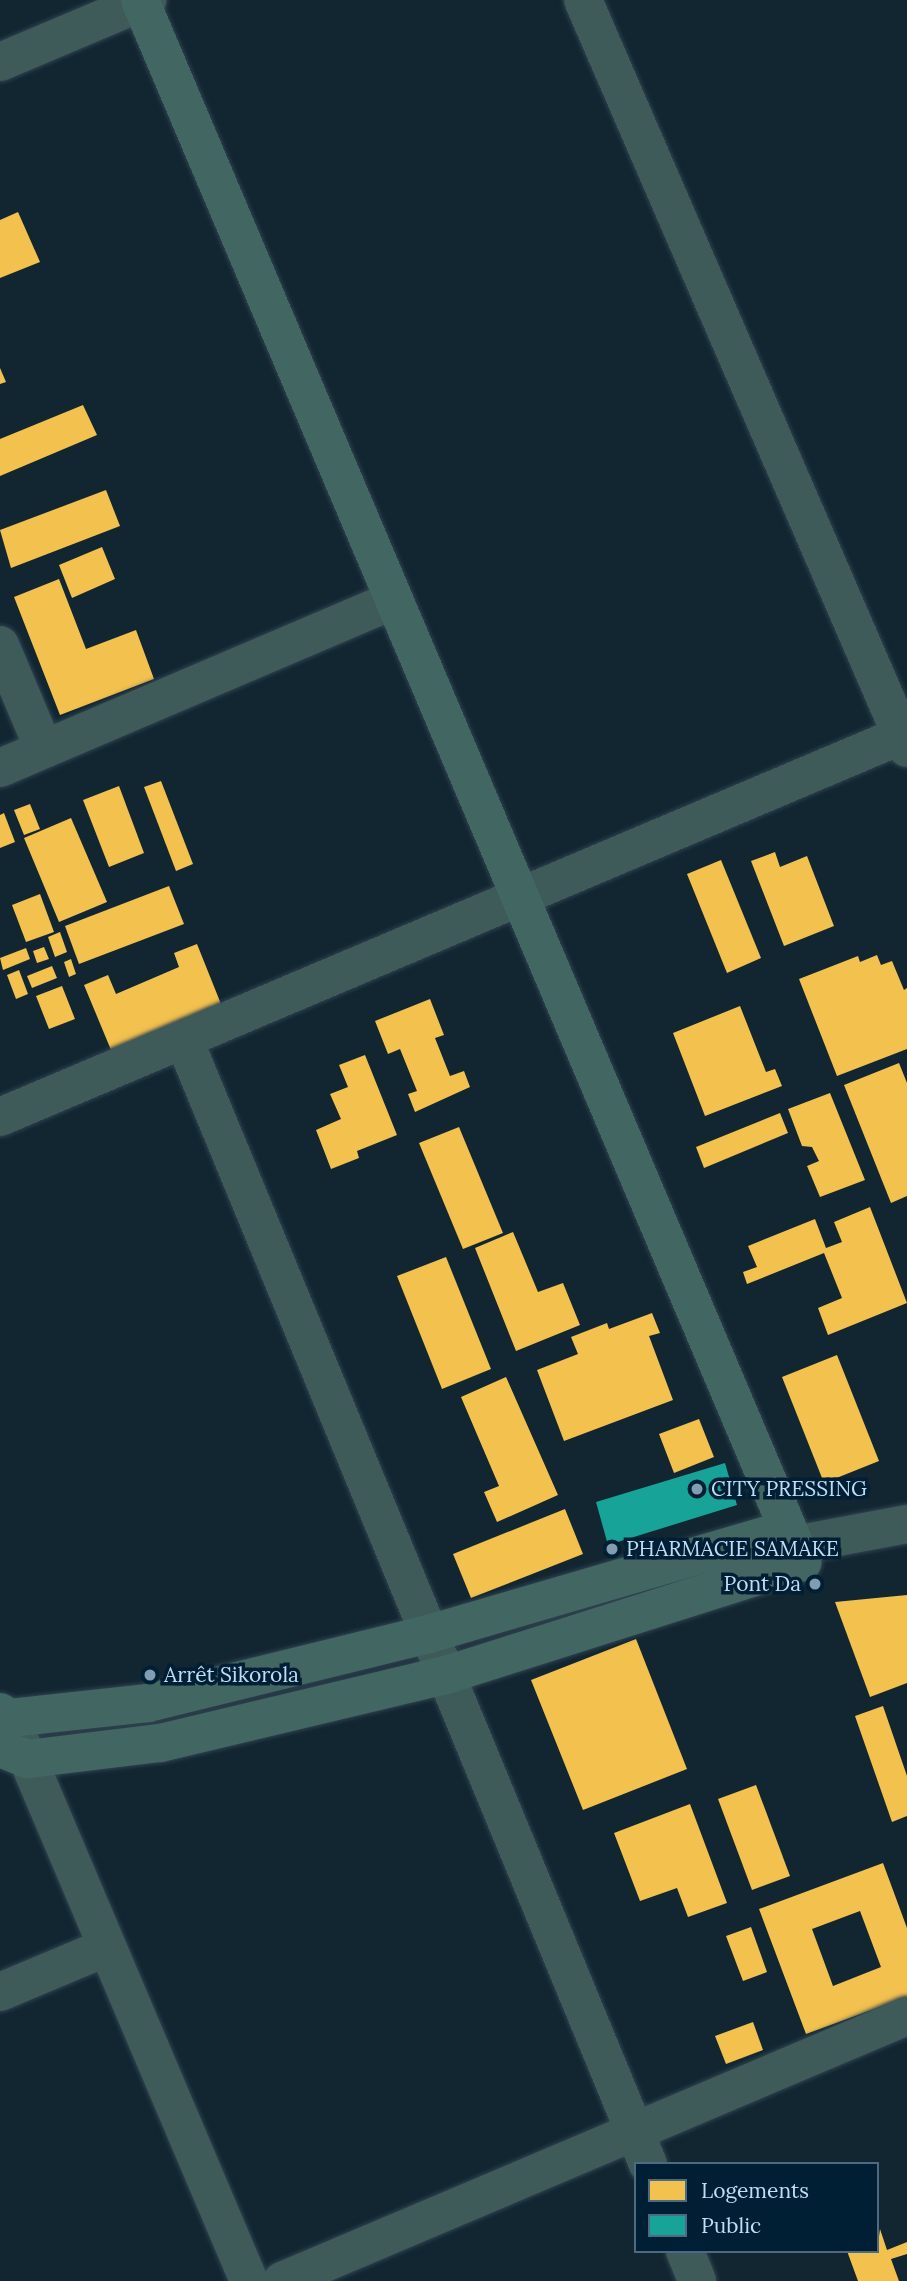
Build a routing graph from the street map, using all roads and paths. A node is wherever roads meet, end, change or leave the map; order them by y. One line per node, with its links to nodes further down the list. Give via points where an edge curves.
1 (583, 0): 6 (street)
2 (143, 1): 3 (street); 4 (main road)
3 (0, 62)
4 (394, 600): 7 (street); 9 (main road)
5 (0, 645): 7 (street)
6 (905, 739): 9 (street)
7 (44, 749): 8 (street)
8 (0, 768)
9 (520, 897): 10 (street); 13 (main road)
10 (184, 1040): 11 (street); 14 (street)
11 (0, 1117)
12 (907, 1524): 13 (street)
13 (795, 1545): 14 (main road); 15 (main road)
14 (429, 1634): 15 (street); 16 (main road, via 148,1703)
15 (446, 1675): 16 (main road, via 160,1743); 20 (street)
16 (7, 1726): 17 (street)
17 (107, 1947): 18 (street); 22 (street)
18 (0, 1992)
19 (907, 2016): 20 (street)
20 (642, 2148): 23 (street)
21 (686, 2253): 24 (street)
22 (248, 2281)
23 (282, 2281)
24 (697, 2281)

